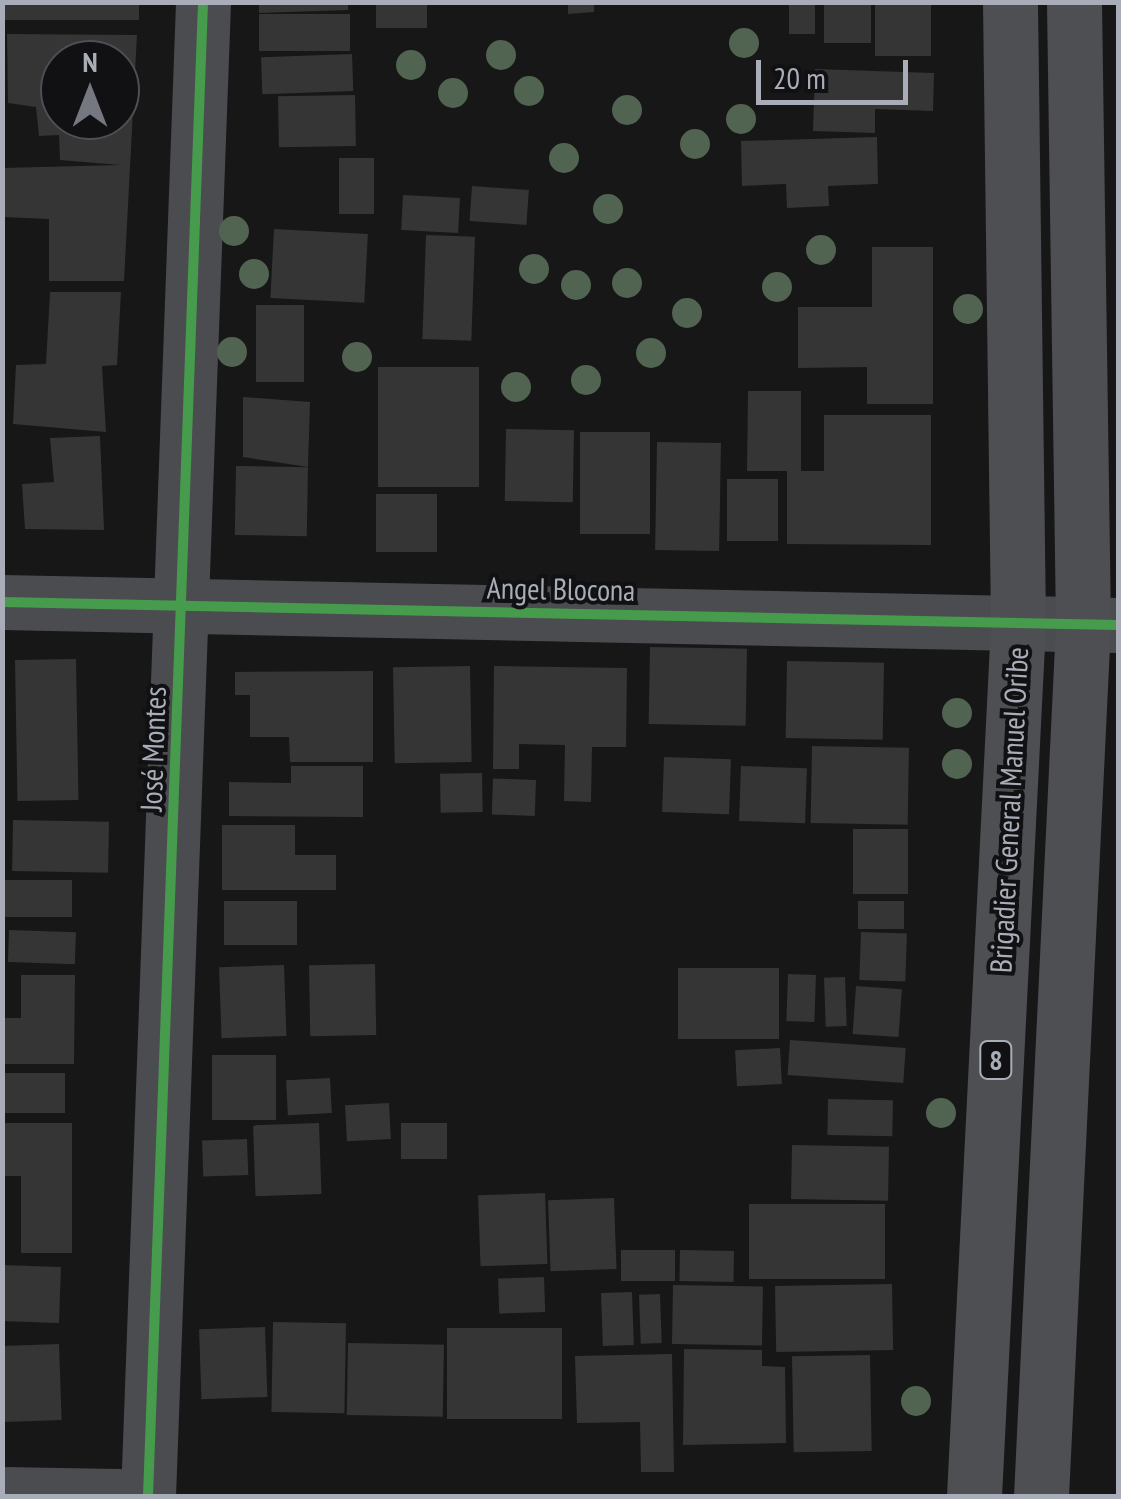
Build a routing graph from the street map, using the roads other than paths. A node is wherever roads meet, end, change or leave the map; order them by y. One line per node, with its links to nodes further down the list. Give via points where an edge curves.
1 (202, 2): 5 (street, José Montes)
2 (1010, 2): 6 (main road, Brigadier General Manuel Oribe / 8)
3 (1074, 2): 7 (main road)
4 (2, 602): 5 (street, Angel Blocona)
5 (184, 606): 6 (street, Angel Blocona); 10 (street, José Montes)
6 (1018, 623): 7 (street, Angel Blocona); 11 (main road, Brigadier General Manuel Oribe / 8)
7 (1101, 625): 12 (main road)
8 (2, 1494): 9 (street)
9 (118, 1496)
10 (148, 1496)
11 (974, 1496)
12 (1041, 1496)

